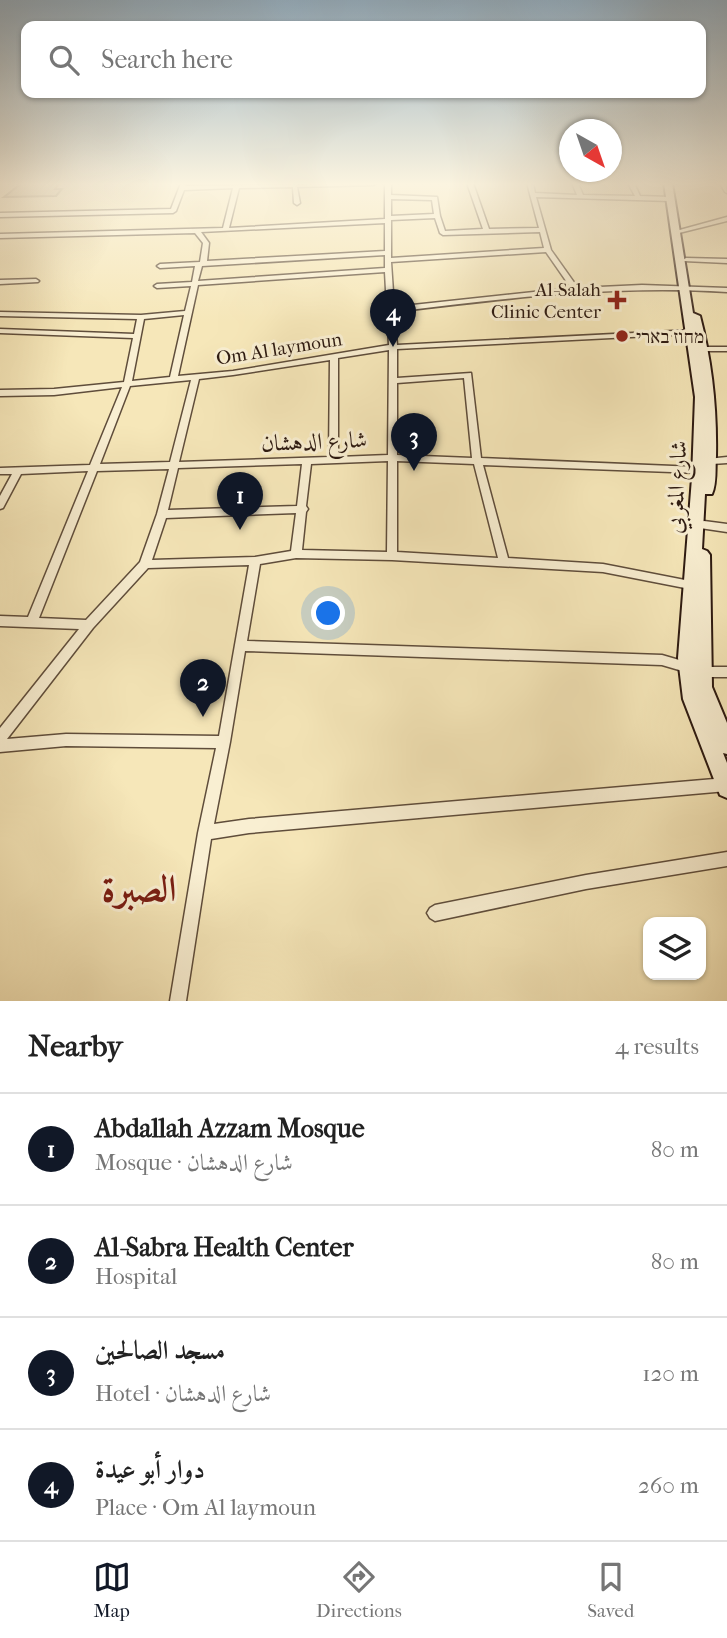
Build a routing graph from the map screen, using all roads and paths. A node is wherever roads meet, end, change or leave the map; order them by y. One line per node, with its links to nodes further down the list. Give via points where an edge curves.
1 (226, 230): 2 (street); 8 (street)
2 (230, 230)
3 (388, 230): 13 (street)
4 (442, 230): 9 (street)
5 (542, 230): 9 (street); 12 (street)
6 (675, 230): 23 (main road, شارع المغربي)
7 (684, 230): 10 (street)
8 (197, 231): 11 (street); 16 (street, via 206,243)
9 (486, 231)
10 (679, 231): 14 (main road, شارع المغربي)
11 (0, 236)
12 (548, 250): 13 (street); 24 (street)
13 (388, 256): 16 (street); 18 (street)
14 (686, 260): 15 (street); 23 (main road, شارع المغربي)
15 (727, 261)
16 (201, 264): 17 (street); 21 (street)
17 (160, 266)
18 (389, 270): 21 (street); 26 (street)
19 (36, 281): 20 (street)
20 (0, 282)
21 (195, 283): 22 (street); 27 (street)
22 (157, 286)
23 (685, 286): 24 (street); 25 (street); 31 (main road, شارع المغربي); 34 (main road, شارع المغربي)
24 (575, 289): 26 (street)
25 (727, 290)
26 (390, 310): 33 (street)
27 (187, 313): 29 (street); 38 (street)
28 (0, 314): 29 (street)
29 (141, 317): 32 (street)
30 (0, 331): 32 (street)
31 (690, 332): 33 (street, Om Al laymoun); 49 (main road, شارع المغربي, via 701,397)
32 (137, 336): 40 (street)
33 (393, 347): 36 (street, Om Al laymoun); 39 (street)
34 (704, 349): 35 (street); 49 (main road, شارع المغربي, via 709,398)
35 (727, 349)
36 (334, 356): 37 (street, Om Al laymoun); 43 (street)
37 (196, 377): 38 (street, Om Al laymoun); 47 (street)
38 (173, 380): 40 (street, Om Al laymoun)
39 (393, 381): 42 (street); 44 (street, via 468,375)
40 (127, 384): 41 (street, Om Al laymoun); 48 (street)
41 (1, 394)
42 (391, 458): 43 (street, شارع الدهشان); 44 (street, شارع الدهشان); 58 (street)
43 (333, 460): 46 (street, شارع الدهشان)
44 (477, 460): 49 (street, شارع الدهشان, via 531,465); 60 (street)
45 (727, 460): 49 (street, شارع الدهشان)
46 (307, 461): 47 (street, شارع الدهشان); 53 (street)
47 (175, 464): 48 (street, شارع الدهشان); 54 (street)
48 (96, 465): 51 (street, شارع الدهشان); 64 (street)
49 (704, 465): 55 (main road, شارع المغربي); 62 (main road, شارع المغربي)
50 (0, 471): 51 (street, شارع الدهشان)
51 (18, 471): 52 (street)
52 (0, 505)
53 (303, 509): 54 (street); 57 (street)
54 (162, 513): 61 (street)
55 (704, 525): 56 (street); 69 (main road, شارع المغربي, via 700,586)
56 (727, 528)
57 (296, 554): 58 (street); 59 (street)
58 (393, 556): 60 (street)
59 (255, 561): 61 (street); 66 (street)
60 (504, 562): 62 (street, via 603,568)
61 (145, 564): 65 (street)
62 (690, 585): 67 (main road, شارع المغربي)
63 (0, 621): 64 (street)
64 (32, 621): 65 (street)
65 (89, 625): 70 (street)
66 (241, 646): 67 (street, via 662,660); 71 (street)
67 (688, 668): 69 (street); 74 (main road, شارع المغربي, via 692,699)
68 (727, 672): 69 (street)
69 (703, 673): 72 (main road, شارع المغربي)
70 (0, 738)
71 (225, 743): 73 (street, via 66,740); 75 (street)
72 (727, 745)
73 (0, 746)
74 (726, 787): 75 (street)
75 (205, 833): 78 (street)
76 (727, 859): 77 (street)
77 (435, 913)
78 (178, 1001)

